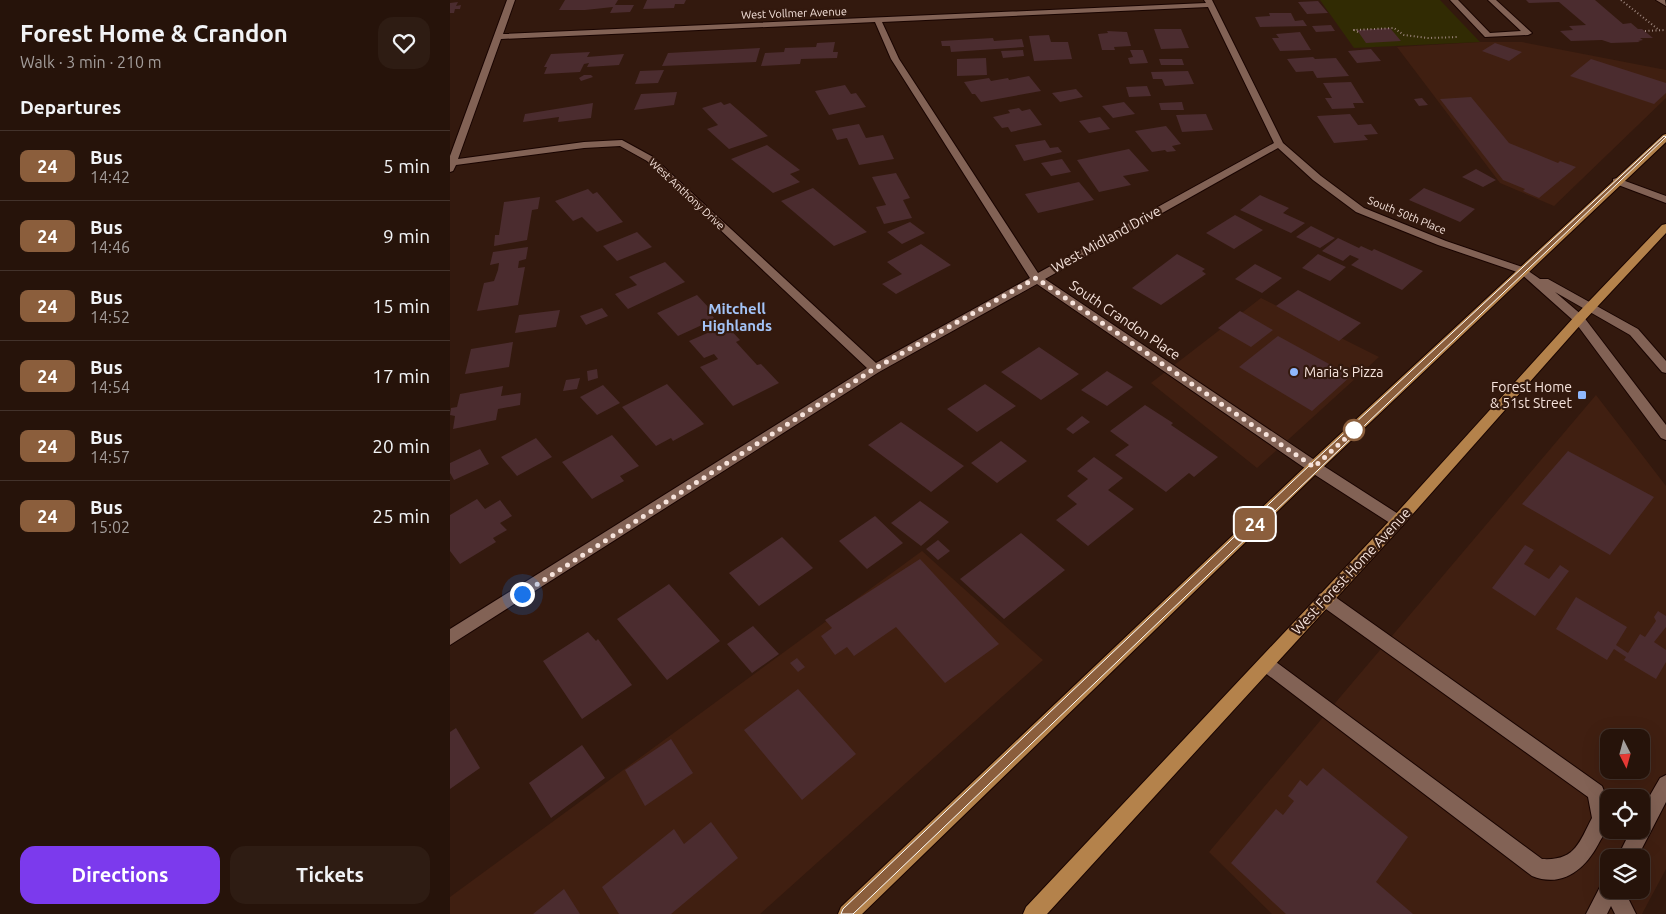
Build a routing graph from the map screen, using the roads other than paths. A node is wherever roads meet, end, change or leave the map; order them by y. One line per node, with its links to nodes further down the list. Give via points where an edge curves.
1 (511, 0): 8 (street)
2 (1454, 0): 3 (street, via 1488,35 1528,33)
3 (1492, 0)
4 (1660, 0): 6 (street)
5 (1209, 2): 7 (street, West Vollmer Avenue); 10 (street, South 50th Place)
6 (1666, 4)
7 (878, 21): 8 (street, West Vollmer Avenue); 16 (street, South Crandon Place, via 895,59)
8 (499, 37): 11 (street)
9 (1666, 137): 12 (main road)
10 (1279, 144): 15 (street, South 50th Place, via 1360,210); 16 (street, West Midland Drive)
11 (451, 165): 19 (street, West Anthony Drive, via 584,145 622,143 650,159)
12 (1617, 181): 13 (lane); 15 (main road)
13 (1666, 200)
14 (1666, 227): 17 (main road, West Forest Home Avenue)
15 (1524, 271): 17 (street); 18 (street); 23 (main road)
16 (1036, 278): 19 (street, West Midland Drive); 23 (street, South Crandon Place)
17 (1592, 307): 18 (main road, West Forest Home Avenue); 20 (street, via 1634,332)
18 (1579, 319): 21 (street); 24 (main road, West Forest Home Avenue)
19 (874, 369): 26 (street, West Midland Drive)
20 (1666, 369)
21 (1660, 419): 22 (street)
22 (1666, 435)
23 (1314, 467): 24 (street, South Crandon Place); 32 (main road)
24 (1398, 521): 25 (main road, West Forest Home Avenue)
25 (1325, 600): 27 (main road, West Forest Home Avenue); 27 (street, via 1596,792 1602,819 1577,862 1555,871 1539,869)
26 (450, 638)
27 (1266, 664): 33 (main road, West Forest Home Avenue)
28 (1666, 784): 29 (street)
29 (1650, 813)
30 (1604, 899): 34 (street)
31 (1618, 899): 35 (street)
32 (848, 914)
33 (1033, 914)
34 (1596, 914)
35 (1626, 914)

